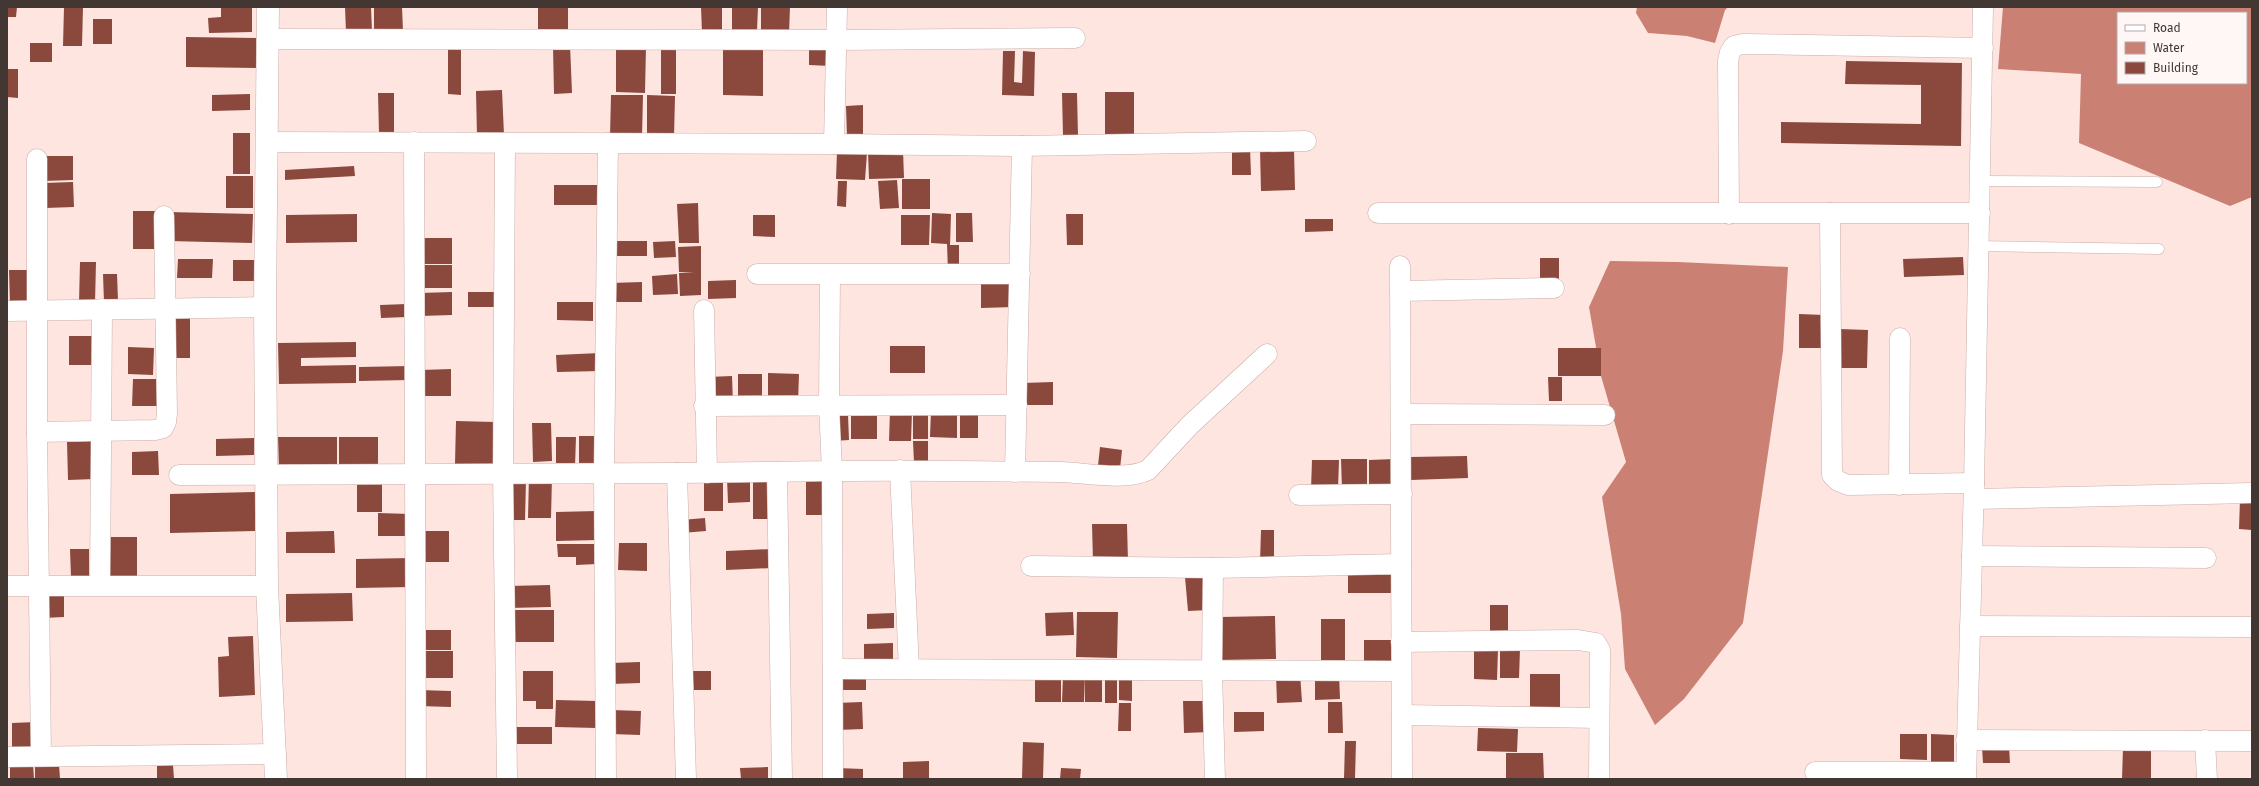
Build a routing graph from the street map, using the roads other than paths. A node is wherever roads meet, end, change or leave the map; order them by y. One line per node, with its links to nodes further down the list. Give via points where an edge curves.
1 (268, 7): 5 (street)
2 (837, 7): 6 (street)
3 (1983, 7): 7 (street)
4 (1075, 38): 6 (street)
5 (268, 39): 6 (street); 9 (street)
6 (837, 40): 13 (street)
7 (1983, 48): 16 (street); 21 (street, via 1743,44 1734,46 1728,61)
8 (1306, 141): 14 (street)
9 (267, 142): 10 (street); 32 (street)
10 (414, 142): 11 (street); 53 (street)
11 (505, 143): 12 (street); 54 (street)
12 (608, 143): 13 (street); 48 (street)
13 (834, 144): 14 (street)
14 (1022, 146): 27 (street)
15 (37, 159): 36 (street)
16 (1981, 181): 17 (lane); 20 (street)
17 (2157, 182)
18 (1378, 213): 21 (street)
19 (1830, 213): 20 (street); 21 (street); 57 (street, via 1832,475 1848,485)
20 (1980, 213): 23 (street)
21 (1729, 214)
22 (164, 216): 31 (street)
23 (1979, 246): 24 (lane); 58 (street)
24 (2159, 249)
25 (1400, 266): 30 (street)
26 (757, 274): 28 (street)
27 (1020, 274): 28 (street); 40 (street)
28 (830, 275): 39 (street)
29 (1554, 288): 30 (street)
30 (1400, 291): 42 (street)
31 (164, 307): 32 (street); 33 (street); 45 (street, via 166,422 163,428)
32 (265, 307): 56 (street)
33 (102, 309): 36 (street); 45 (street)
34 (704, 310): 41 (street)
35 (7, 311): 36 (street)
36 (38, 311): 44 (street)
37 (1900, 338): 57 (street)
38 (1266, 354): 50 (street, via 1190,425 1148,470 1140,474 1129,476)
39 (829, 405): 40 (street); 41 (street); 47 (street)
40 (1017, 405): 50 (street)
41 (704, 406): 52 (street)
42 (1401, 414): 43 (street); 60 (street)
43 (1605, 415)
44 (37, 432): 45 (street); 69 (street)
45 (101, 432): 67 (street)
46 (900, 470): 47 (street); 50 (street); 75 (street)
47 (832, 471): 49 (street); 74 (street)
48 (604, 472): 51 (street); 54 (street); 91 (street)
49 (777, 472): 52 (street); 93 (street)
50 (1015, 472)
51 (677, 473): 52 (street); 92 (street)
52 (707, 473)
53 (415, 474): 54 (street); 56 (street); 89 (street)
54 (503, 474): 90 (street)
55 (179, 475): 56 (street)
56 (266, 475): 70 (street)
57 (1899, 485): 58 (street)
58 (1974, 491): 59 (street); 62 (street)
59 (2252, 493)
60 (1402, 494): 61 (street); 64 (street)
61 (1299, 495)
62 (1972, 556): 63 (street); 71 (street)
63 (2206, 558)
64 (1401, 564): 66 (street); 73 (street)
65 (1031, 566): 66 (street)
66 (1213, 568): 76 (street)
67 (100, 585): 69 (street); 70 (street)
68 (7, 586): 69 (street)
69 (40, 586): 84 (street)
70 (267, 586): 83 (street)
71 (1970, 626): 72 (street); 80 (street)
72 (2252, 627)
73 (1401, 642): 77 (street); 79 (street, via 1583,640 1596,643 1600,650)
74 (834, 669): 75 (street); 94 (street)
75 (909, 669): 76 (street)
76 (1212, 671): 77 (street); 95 (street)
77 (1401, 672): 78 (street)
78 (1402, 715): 79 (street); 96 (street)
79 (1599, 718): 97 (street)
80 (1966, 740): 81 (street); 87 (street)
81 (2205, 740): 82 (street); 98 (street)
82 (2252, 741)
83 (276, 754): 84 (street); 88 (street)
84 (41, 756): 85 (street)
85 (7, 757)
86 (1815, 772): 87 (street)
87 (1966, 775)
88 (276, 779)
89 (416, 779)
90 (507, 779)
91 (606, 779)
92 (686, 779)
93 (782, 779)
94 (833, 779)
95 (1215, 779)
96 (1402, 779)
97 (1599, 779)
98 (2207, 779)

